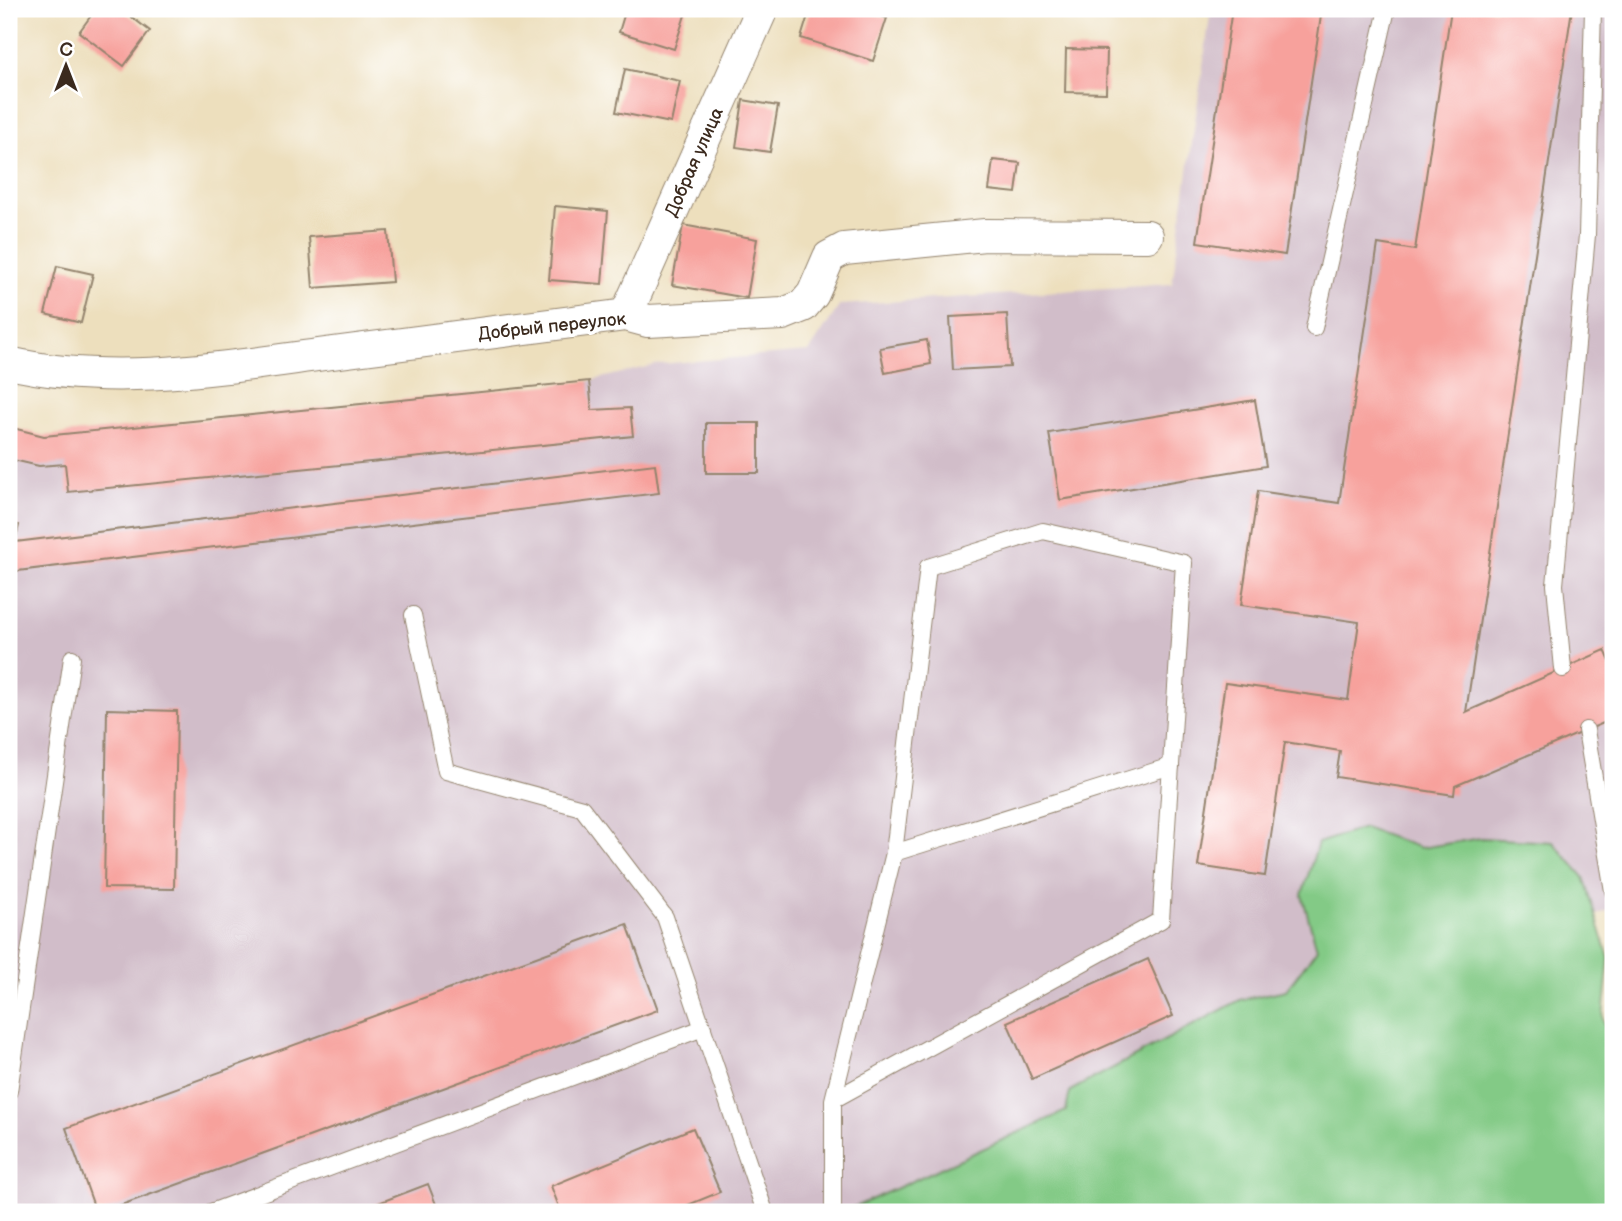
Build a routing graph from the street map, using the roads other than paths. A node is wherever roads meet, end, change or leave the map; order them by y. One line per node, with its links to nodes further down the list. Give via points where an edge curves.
1 (762, 9): 5 (street, Добрая улица)
2 (1387, 9): 6 (lane)
3 (1593, 9): 10 (lane, via 1587,235 1555,585)
4 (1147, 236): 5 (street, Добрый переулок, via 985,235 844,249 829,257 803,306 783,314 648,321)
5 (625, 315): 7 (street, Добрый переулок, via 196,371 114,375)
6 (1314, 328)
7 (9, 363)
8 (414, 615): 15 (lane, via 446,771 582,808 665,917)
9 (72, 657): 16 (lane)
10 (1563, 669)
11 (1586, 730): 14 (lane)
12 (1171, 766): 13 (lane); 13 (lane, via 1184,563 1043,531 928,566); 17 (lane, via 1161,920)
13 (894, 853): 17 (lane)
14 (1613, 891)
15 (703, 1028): 18 (lane); 19 (lane)
16 (9, 1091)
17 (834, 1100): 20 (lane)
18 (211, 1212)
19 (765, 1212)
20 (834, 1212)

